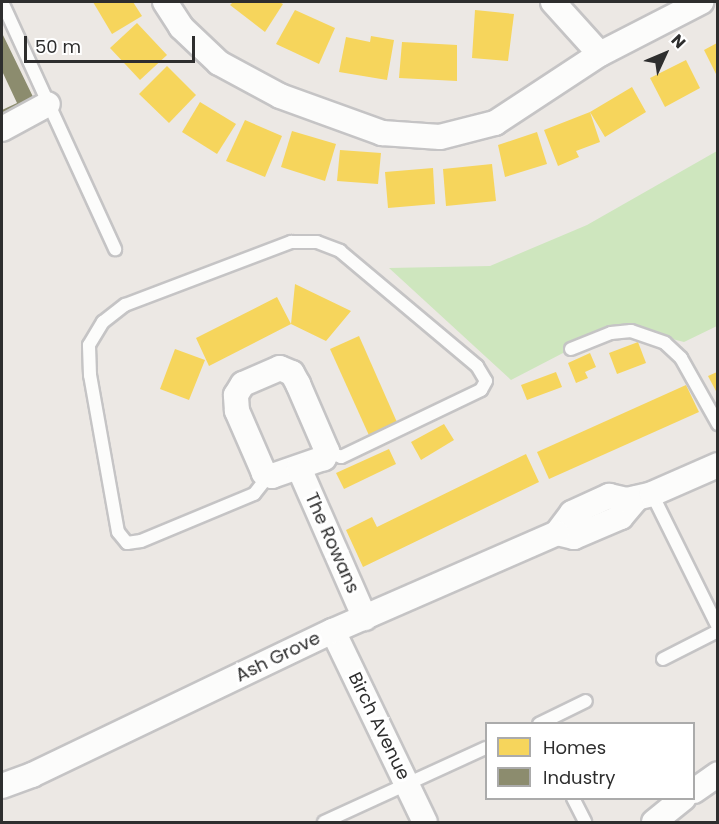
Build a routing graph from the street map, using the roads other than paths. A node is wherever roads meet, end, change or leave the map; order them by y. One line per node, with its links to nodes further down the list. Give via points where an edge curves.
1 (2, 2): 6 (lane)
2 (165, 2): 5 (street, via 181,27 219,63 279,96 382,133 440,136 495,123)
3 (553, 2): 5 (street)
4 (701, 2): 5 (street)
5 (600, 54)
6 (48, 104): 7 (street); 8 (lane)
7 (2, 129)
8 (115, 249)
9 (571, 349): 10 (lane, via 611,333 631,331 665,343 681,358)
10 (717, 424)
11 (327, 451): 13 (street, via 324,458); 14 (street, via 298,384 292,374 280,368 243,384 236,395 237,411 264,473); 14 (lane, via 341,457 481,390 486,381 477,366 340,251 317,242 291,242 125,305 103,322 89,345 90,375 118,532 127,543 141,541 254,494)
12 (717, 465): 15 (street, Ash Grove)
13 (299, 468): 14 (street); 16 (street, The Rowans)
14 (269, 475)
15 (645, 496): 16 (street, Ash Grove, via 621,517 574,537 557,533); 17 (lane)
16 (365, 618): 18 (street, Ash Grove)
17 (717, 629): 19 (lane)
18 (333, 631): 24 (street, Birch Avenue); 25 (street, Ash Grove)
19 (663, 659)
20 (586, 701): 21 (lane)
21 (541, 722)
22 (485, 748): 24 (lane)
23 (717, 774): 26 (street)
24 (408, 785): 29 (lane); 30 (street, Birch Avenue)
25 (2, 786)
26 (695, 790)
27 (574, 800): 31 (lane)
28 (682, 800): 32 (street)
29 (324, 822)
30 (425, 822)
31 (585, 822)
32 (654, 822)

